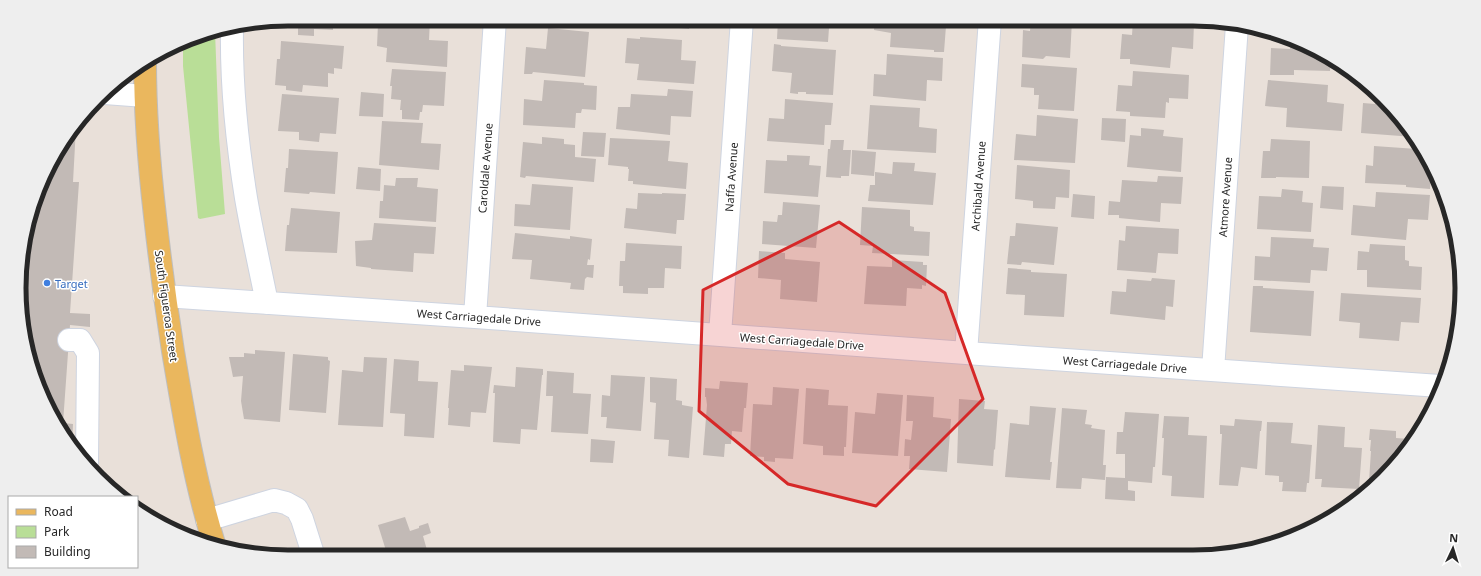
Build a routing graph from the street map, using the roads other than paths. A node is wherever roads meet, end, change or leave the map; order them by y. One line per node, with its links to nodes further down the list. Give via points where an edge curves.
1 (495, 26): 11 (street, Caroldale Avenue)
2 (742, 26): 12 (street, Naffa Avenue)
3 (989, 26): 14 (street, Archibald Avenue)
4 (1237, 30): 15 (street, Atmore Avenue)
5 (232, 32): 10 (street, via 236,129 246,199)
6 (145, 68): 8 (main road, South Figueroa Street)
7 (112, 94): 8 (street)
8 (145, 96): 9 (main road, South Figueroa Street, via 148,154)
9 (164, 296): 10 (street, West Carriagedale Drive); 18 (main road, South Figueroa Street, via 188,440)
10 (267, 303): 11 (street, West Carriagedale Drive)
11 (475, 316): 12 (street, West Carriagedale Drive)
12 (720, 335): 14 (street, West Carriagedale Drive)
13 (69, 340): 17 (street, via 80,340 88,353)
14 (966, 354): 15 (street, West Carriagedale Drive)
15 (1213, 370): 16 (street, West Carriagedale Drive)
16 (1436, 386)
17 (87, 456)
18 (207, 520): 19 (main road, South Figueroa Street); 20 (street, via 274,500 286,503 297,509)
19 (213, 539)
20 (312, 550)

